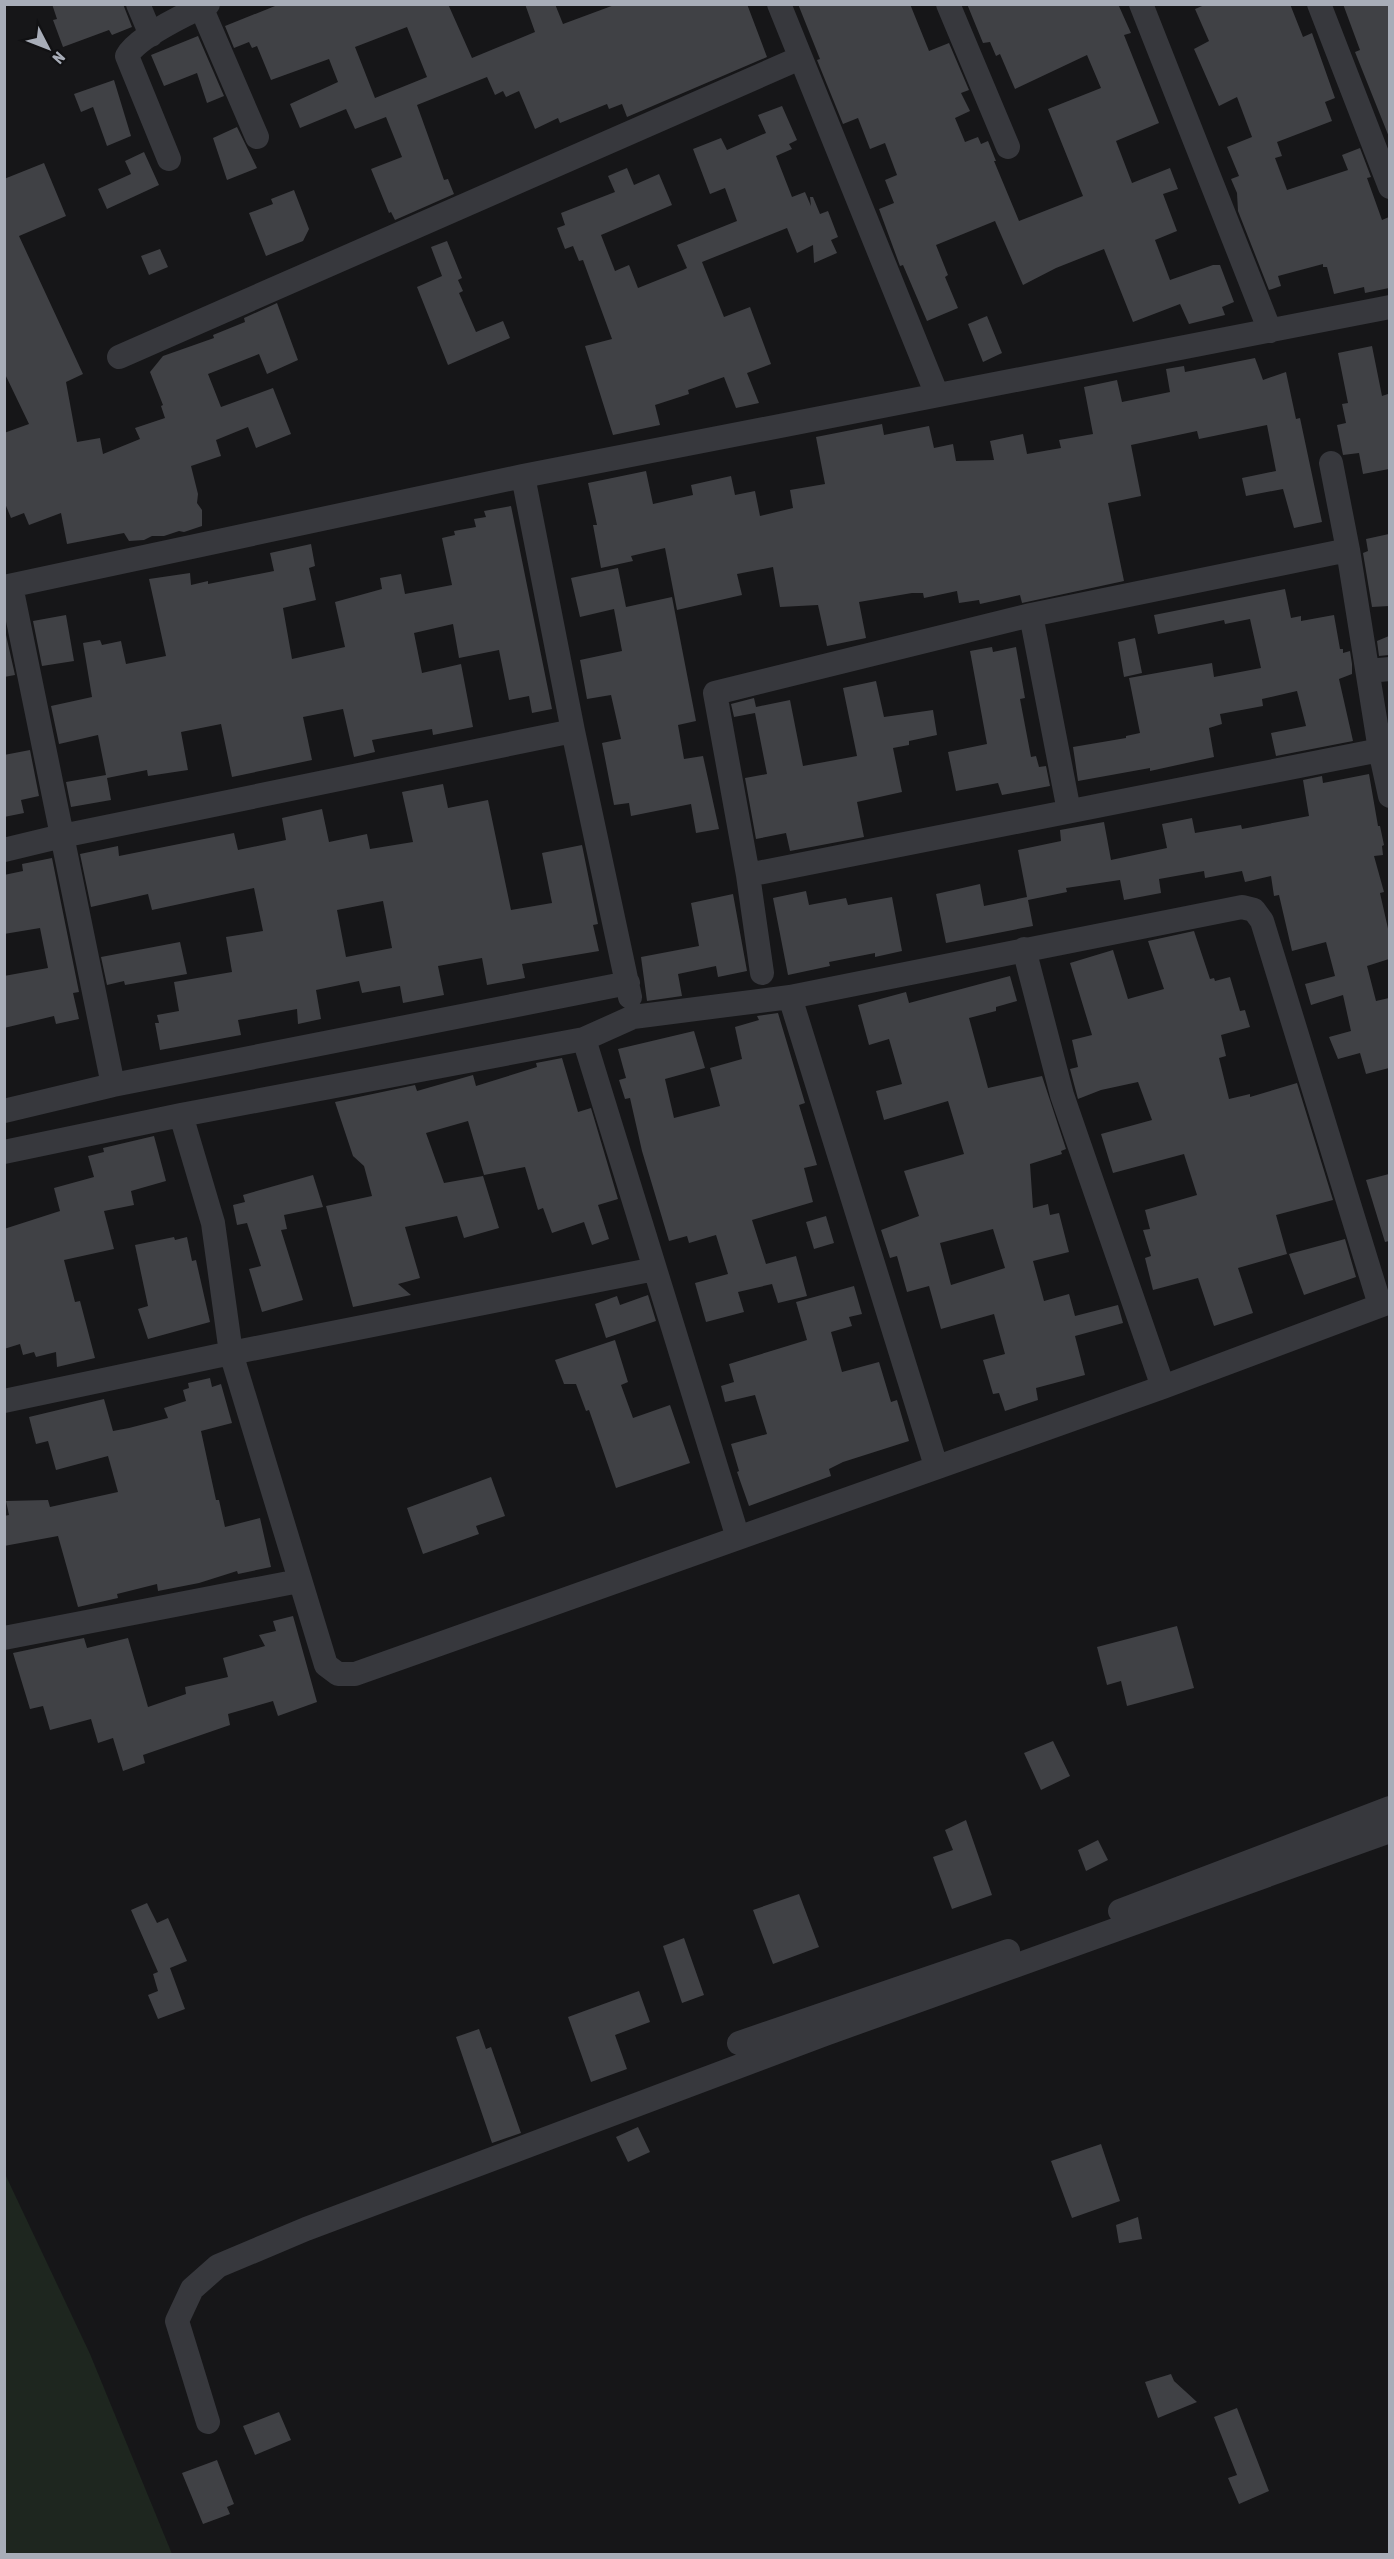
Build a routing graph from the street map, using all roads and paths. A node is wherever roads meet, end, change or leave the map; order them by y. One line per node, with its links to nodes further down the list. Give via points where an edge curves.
1 (138, 4): 7 (street)
2 (779, 4): 8 (street)
3 (948, 4): 10 (street)
4 (1141, 4): 14 (street)
5 (1319, 4): 12 (street)
6 (204, 6): 7 (street); 9 (street)
7 (151, 35): 11 (street, via 131,48 127,56)
8 (801, 58): 15 (street); 16 (street)
9 (257, 137)
10 (1008, 147)
11 (169, 159)
12 (1389, 187)
13 (1389, 308): 14 (street)
14 (1270, 331): 16 (street)
15 (119, 357)
16 (937, 396): 18 (street)
17 (1331, 463): 19 (street)
18 (523, 476): 20 (street); 23 (street)
19 (1348, 550): 21 (street); 22 (street)
20 (8, 587): 27 (street)
21 (1031, 615): 26 (street); 29 (street, via 715,693)
22 (1379, 670): 24 (street)
23 (573, 731): 27 (street); 32 (street)
24 (1380, 750): 25 (street); 26 (street)
25 (1389, 796)
26 (1069, 811): 29 (street)
27 (62, 836): 28 (street); 36 (street)
28 (4, 850)
29 (748, 875): 31 (street)
30 (1024, 949): 33 (street); 41 (street, via 1242,907 1254,910 1262,921); 43 (street, via 1062,1095)
31 (762, 973)
32 (628, 983): 34 (street); 36 (street)
33 (790, 997): 34 (street); 45 (street)
34 (633, 1017): 35 (street)
35 (584, 1039): 38 (street); 40 (street)
36 (112, 1086): 37 (street)
37 (4, 1111)
38 (181, 1115): 39 (street); 42 (street, via 213,1223)
39 (4, 1152)
40 (655, 1269): 42 (street); 46 (street)
41 (1385, 1303): 43 (street)
42 (231, 1353): 44 (street); 47 (street)
43 (1163, 1387): 45 (street)
44 (4, 1401)
45 (936, 1466): 46 (street)
46 (738, 1538): 47 (street, via 355,1674 338,1674 326,1665)
47 (299, 1581): 48 (street)
48 (4, 1638)
49 (1389, 1808): 51 (street, via 1089,1923)
50 (1389, 1832): 52 (street, via 825,2034 306,2229 218,2266 192,2289 177,2320)
51 (740, 2043)
52 (208, 2422)

